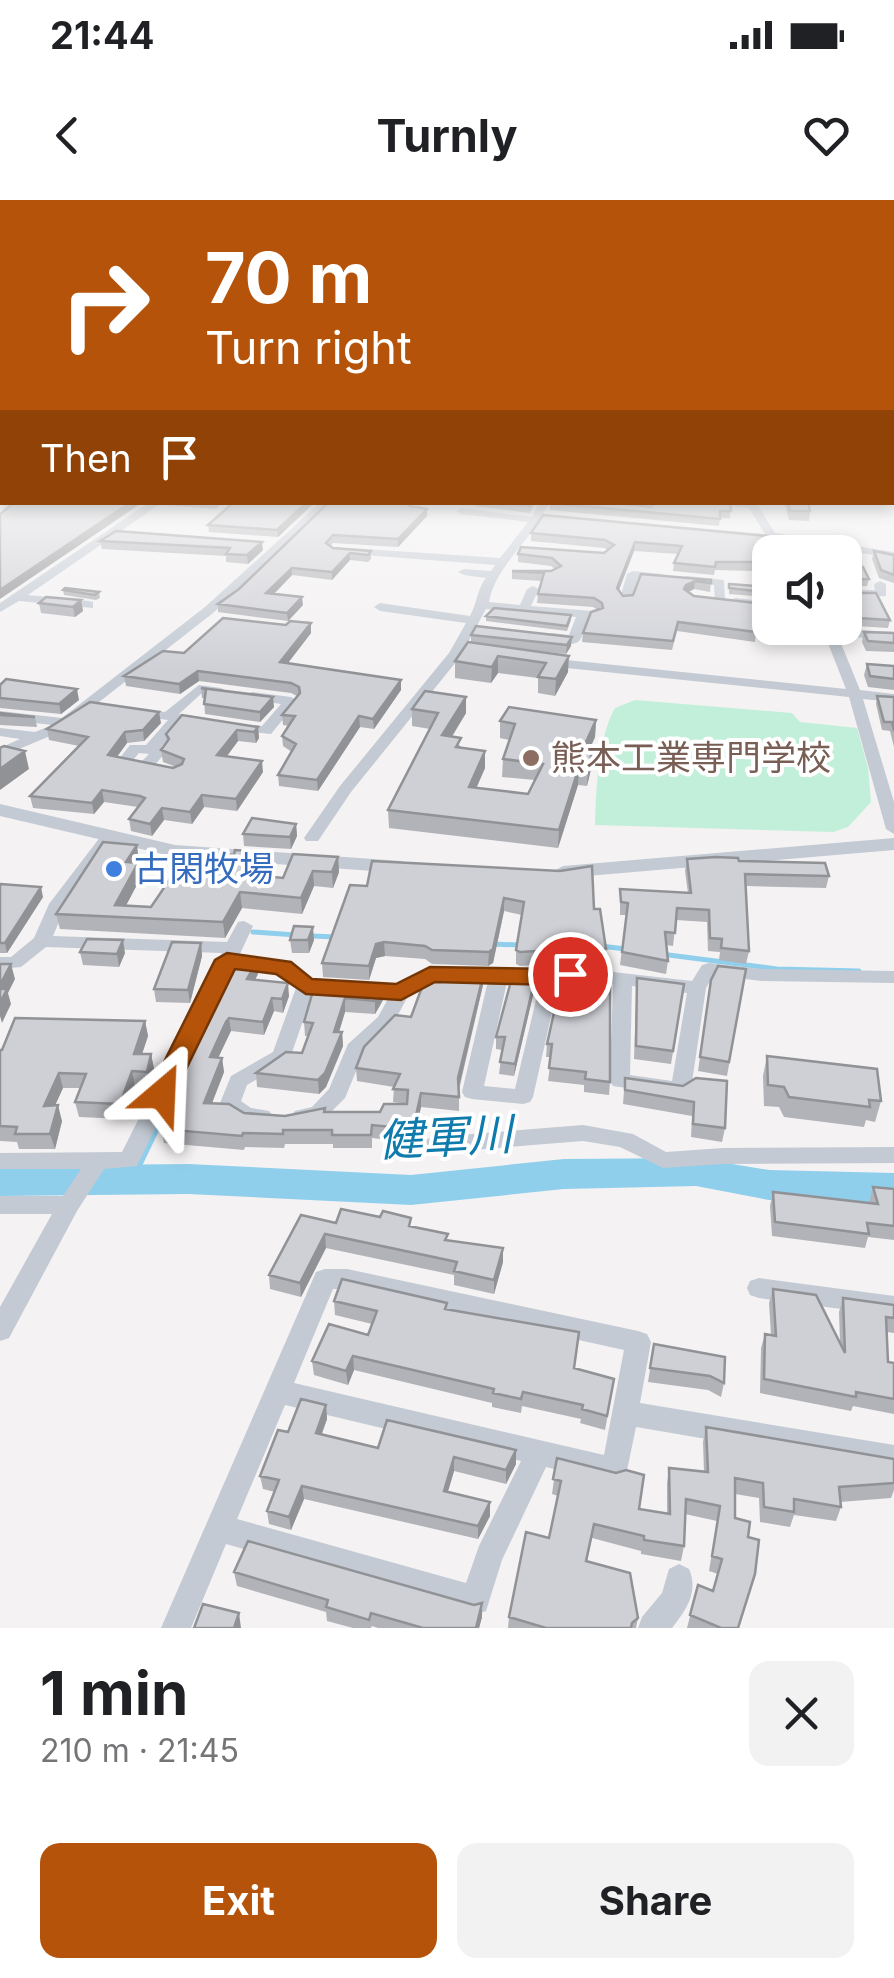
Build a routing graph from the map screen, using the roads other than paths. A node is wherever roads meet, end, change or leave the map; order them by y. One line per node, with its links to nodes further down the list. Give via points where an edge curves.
1 (108, 537): 16 (street)
2 (290, 537): 5 (street)
3 (523, 537): 6 (street)
4 (263, 543): 5 (street)
5 (282, 544): 24 (street)
6 (515, 547): 7 (street); 11 (street)
7 (533, 548)
8 (334, 549): 11 (street)
9 (862, 551): 10 (street)
10 (894, 556)
11 (503, 569): 12 (street); 20 (street, via 486,586)
12 (464, 572)
13 (880, 584): 15 (street, via 882,594)
14 (533, 589): 23 (street)
15 (862, 594)
16 (18, 597): 19 (street); 22 (street)
17 (626, 598): 18 (street, via 633,574 720,582 713,599)
18 (752, 604)
19 (89, 605)
20 (482, 605): 23 (street); 26 (street)
21 (380, 607): 26 (street)
22 (0, 608)
23 (524, 609): 29 (street, via 588,615 574,639)
24 (200, 617): 25 (street); 37 (street)
25 (217, 619)
26 (475, 624): 27 (street); 32 (street)
27 (496, 630)
28 (862, 633): 30 (street)
29 (535, 634)
30 (894, 636)
31 (835, 645): 35 (street)
32 (457, 650): 33 (street); 48 (street)
33 (474, 652)
34 (524, 659): 35 (street)
35 (855, 695): 36 (street); 46 (street)
36 (894, 698)
37 (99, 701): 39 (street); 40 (street)
38 (0, 715): 40 (street)
39 (173, 717): 39 (street, via 199,689 291,701 266,731); 44 (street)
40 (64, 722): 42 (street)
41 (0, 732): 42 (street)
42 (40, 737): 43 (street)
43 (0, 753)
44 (152, 762)
45 (0, 810): 47 (street)
46 (894, 830)
47 (108, 838): 50 (street, via 192,852); 53 (street, via 58,904)
48 (312, 838)
49 (894, 844): 51 (street)
50 (423, 868)
51 (546, 872)
52 (244, 926): 54 (street)
53 (42, 941): 54 (street); 55 (street, via 16,963)
54 (231, 954): 56 (street, via 282,967 315,987 282,1056 238,1081 230,1103 246,1116 318,1113 338,1093 355,1049 385,1022 391,992 430,974); 63 (street, via 128,1160)
55 (0, 963)
56 (499, 976): 57 (street); 57 (street, via 472,1092 523,1096)
57 (552, 977): 59 (street)
58 (894, 977): 60 (street, via 709,968)
59 (623, 980): 60 (street); 60 (street, via 620,1081 681,1089)
60 (697, 988)
61 (435, 1145): 62 (street, via 584,1133 626,1140 662,1160)
62 (894, 1155)
63 (98, 1160): 64 (street); 66 (street)
64 (0, 1161)
65 (0, 1205): 66 (street)
66 (69, 1205): 69 (street)
67 (758, 1288): 68 (street)
68 (894, 1306)
69 (0, 1330)
70 (277, 1391): 71 (street, via 325,1280 347,1279 638,1342); 72 (street); 74 (street)
71 (625, 1413): 72 (street, via 615,1471); 73 (street)
72 (539, 1454): 74 (street, via 475,1600)
73 (894, 1458)
74 (219, 1528): 76 (street)
75 (679, 1580): 77 (street, via 676,1599)
76 (176, 1628)
77 (653, 1628)

